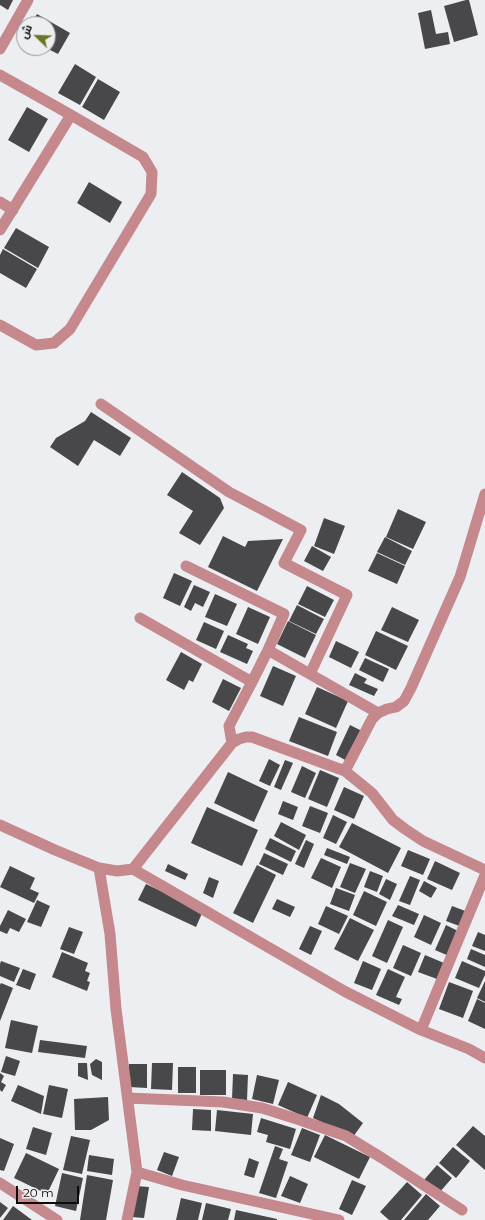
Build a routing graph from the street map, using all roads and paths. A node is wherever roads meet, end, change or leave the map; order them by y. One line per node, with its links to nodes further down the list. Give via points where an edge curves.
1 (28, 0): 2 (street)
2 (0, 49)
3 (0, 75): 4 (street)
4 (71, 114): 6 (street); 8 (street, via 143,157 152,172 151,194 70,329 54,343 36,345)
5 (0, 202): 6 (street)
6 (12, 210): 7 (street)
7 (0, 230)
8 (0, 325)
9 (101, 404): 14 (street, via 229,492 301,530 284,562 347,595)
10 (485, 494): 16 (street, via 460,577 411,688 404,701 396,707)
11 (186, 566): 13 (street, via 284,614)
12 (140, 618): 15 (street)
13 (268, 650): 14 (street); 15 (street)
14 (310, 674): 16 (street)
15 (252, 682): 17 (street, via 229,726)
16 (378, 713): 18 (street, via 372,719)
17 (232, 743): 18 (street, via 246,736 252,737); 21 (street)
18 (345, 771): 22 (street, via 372,793 393,820 405,830)
19 (0, 824): 20 (street)
20 (99, 868): 21 (street, via 117,871); 26 (street, via 110,934 116,1009)
21 (133, 869): 24 (street, via 344,991)
22 (485, 870)
23 (485, 875): 24 (street)
24 (421, 1030): 25 (street)
25 (485, 1058)
26 (128, 1098): 27 (street); 29 (street, via 223,1102 262,1108 300,1120 346,1136)
27 (137, 1172): 31 (street); 32 (street, via 182,1185)
28 (0, 1184): 30 (street)
29 (462, 1210)
30 (57, 1220)
31 (127, 1220)
32 (339, 1220)

